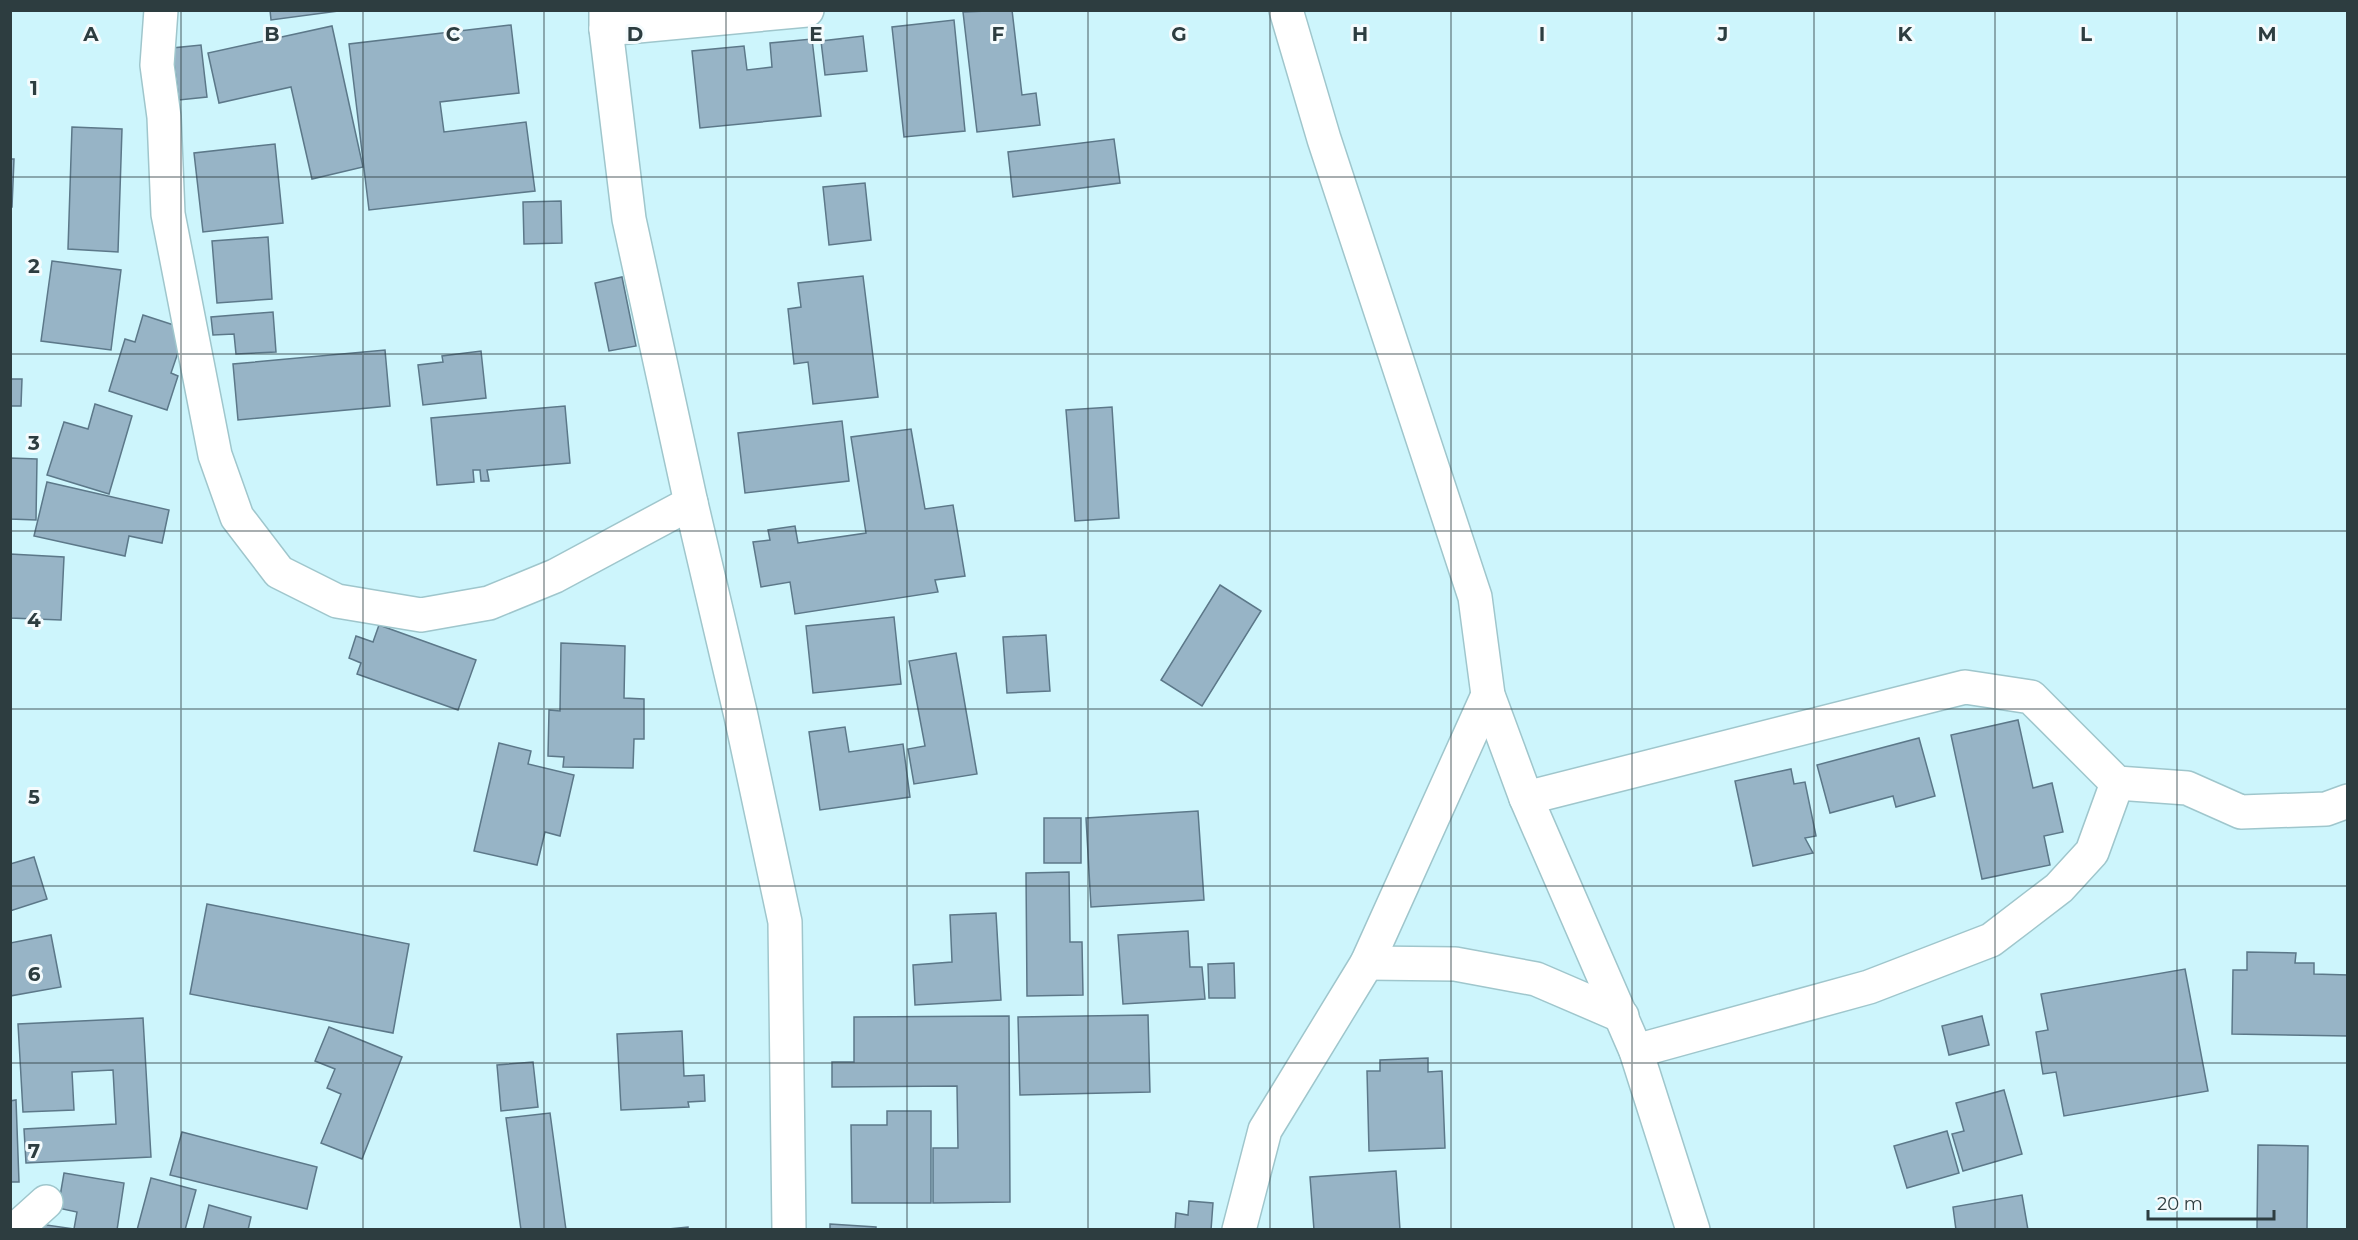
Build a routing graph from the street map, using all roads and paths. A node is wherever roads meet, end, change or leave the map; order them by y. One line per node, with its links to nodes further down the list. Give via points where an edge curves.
1 (161, 10): 5 (street, via 157,65 164,117 168,214 215,455 237,517 279,572 337,601 421,615 489,603 555,576)
2 (807, 10): 4 (street)
3 (1286, 10): 6 (street, via 1324,140 1475,597)
4 (606, 20): 5 (street, via 629,219)
5 (691, 503): 15 (street, via 785,922)
6 (1488, 695): 8 (street); 10 (street)
7 (2117, 783): 8 (street, via 2031,697 1965,687); 9 (street, via 2187,788 2241,812 2326,809); 12 (street, via 2092,852 2059,888 1990,940 1869,987)
8 (1526, 798): 11 (street)
9 (2348, 801)
10 (1367, 963): 11 (street, via 1455,964 1536,979); 16 (street, via 1265,1130)
11 (1622, 1016): 12 (street)
12 (1636, 1051): 17 (street)
13 (46, 1202): 14 (street)
14 (15, 1230)
15 (789, 1230)
16 (1239, 1230)
17 (1693, 1230)

